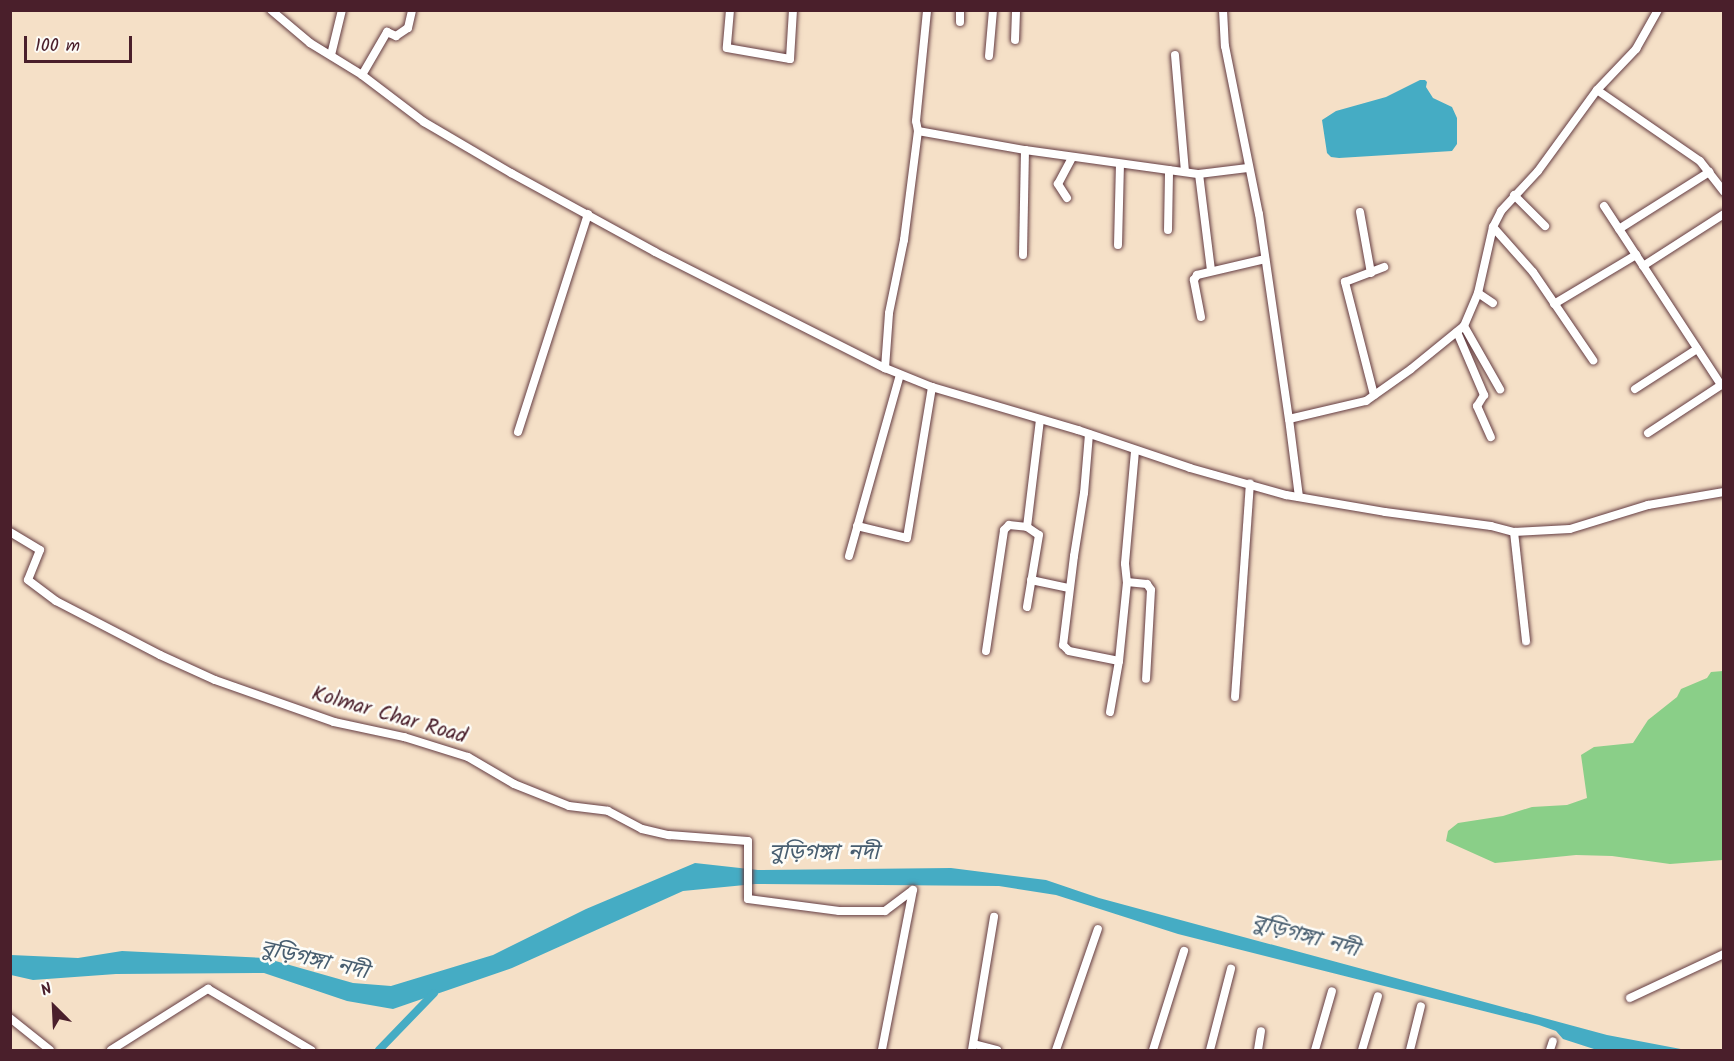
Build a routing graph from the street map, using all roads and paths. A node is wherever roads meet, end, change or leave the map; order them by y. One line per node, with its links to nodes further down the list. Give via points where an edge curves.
1 (271, 10): 14 (street)
2 (342, 10): 14 (street)
3 (412, 10): 17 (street, via 408,28 396,36 387,33)
4 (730, 10): 5 (street, via 727,48 790,59)
5 (793, 10)
6 (927, 10): 19 (street)
7 (960, 10): 12 (street)
8 (993, 10): 16 (street)
9 (1016, 10): 13 (street)
10 (1223, 10): 23 (street, via 1225,46)
11 (1658, 10): 18 (street, via 1636,50)
12 (960, 22)
13 (1015, 40)
14 (331, 55): 17 (street)
15 (1174, 55): 25 (street)
16 (989, 56)
17 (362, 75): 33 (street, via 433,128)
18 (1597, 90): 26 (street, via 1692,155); 29 (street, via 1538,171)
19 (918, 131): 20 (street); 55 (street, via 904,240 889,313)
20 (1025, 150): 21 (street); 40 (street)
21 (1072, 158): 22 (street); 30 (street, via 1058,184)
22 (1120, 164): 24 (street); 39 (street)
23 (1248, 168): 27 (street); 42 (street)
24 (1169, 170): 25 (street); 38 (street)
25 (1185, 172): 27 (street)
26 (1709, 172): 28 (street); 37 (street)
27 (1199, 174): 45 (street)
28 (1724, 192)
29 (1514, 195): 35 (street); 36 (street)
30 (1068, 198)
31 (1604, 206): 37 (street)
32 (1360, 212): 46 (street)
33 (588, 214): 55 (street); 64 (street)
34 (1724, 214): 43 (street)
35 (1545, 226)
36 (1493, 227): 47 (street); 49 (street, via 1533,272)
37 (1619, 229): 41 (street)
38 (1168, 230)
39 (1118, 245)
40 (1023, 255)
41 (1636, 255): 43 (street); 49 (street)
42 (1265, 259): 45 (street); 62 (street)
43 (1643, 266): 53 (street)
44 (1384, 267): 46 (street)
45 (1211, 270): 50 (street, via 1195,278)
46 (1371, 273): 61 (street, via 1344,282)
47 (1478, 293): 48 (street); 51 (street)
48 (1493, 303)
49 (1554, 304): 54 (street)
50 (1201, 317)
51 (1464, 326): 52 (street); 59 (street)
52 (1457, 332): 61 (street); 67 (street, via 1484,395 1477,406)
53 (1697, 349): 57 (street); 60 (street)
54 (1593, 360)
55 (885, 368): 56 (street)
56 (900, 375): 58 (street); 72 (street)
57 (1722, 384): 65 (street)
58 (932, 387): 63 (street); 72 (street, via 907,538)
59 (1500, 389)
60 (1635, 389)
61 (1374, 395): 62 (street, via 1366,401)
62 (1289, 419): 71 (street)
63 (1041, 420): 66 (street); 73 (street)
64 (518, 432)
65 (1648, 433)
66 (1089, 434): 68 (street); 79 (street)
67 (1491, 437)
68 (1135, 451): 69 (street); 78 (street, via 1125,564)
69 (1250, 484): 71 (street); 85 (street)
70 (1724, 492): 75 (street, via 1648,505 1570,530)
71 (1299, 497): 75 (street)
72 (857, 526): 76 (street)
73 (1027, 527): 77 (street, via 1039,535); 82 (street, via 1009,525 1004,530)
74 (10, 532): 102 (street, Kolmar Char Road, via 40,550 28,580 56,601 206,675 334,722 404,737 468,757 514,784 569,806 608,811 642,829 748,841 748,899 839,911 885,911 913,890)
75 (1514, 532): 81 (street)
76 (849, 556)
77 (1030, 580): 79 (street); 80 (street)
78 (1127, 582): 83 (street); 84 (street, via 1147,584 1151,590)
79 (1069, 588): 83 (street, via 1064,648)
80 (1027, 607)
81 (1526, 641)
82 (986, 651)
83 (1119, 661): 86 (street)
84 (1146, 679)
85 (1235, 697)
86 (1110, 712)
87 (994, 917): 98 (street)
88 (1098, 929): 104 (street)
89 (1184, 951): 105 (street)
90 (1724, 954): 94 (street)
91 (1231, 969): 106 (street)
92 (1332, 991): 108 (street)
93 (1378, 996): 109 (street)
94 (1630, 998)
95 (1421, 1006): 110 (street)
96 (10, 1018): 99 (street)
97 (1261, 1031): 107 (street)
98 (973, 1047): 103 (street)
99 (50, 1050)
100 (111, 1050): 101 (street, via 208,988)
101 (310, 1050)
102 (882, 1050)
103 (997, 1050)
104 (1056, 1050)
105 (1153, 1050)
106 (1210, 1050)
107 (1258, 1050)
108 (1315, 1050)
109 (1362, 1050)
110 (1410, 1050)

